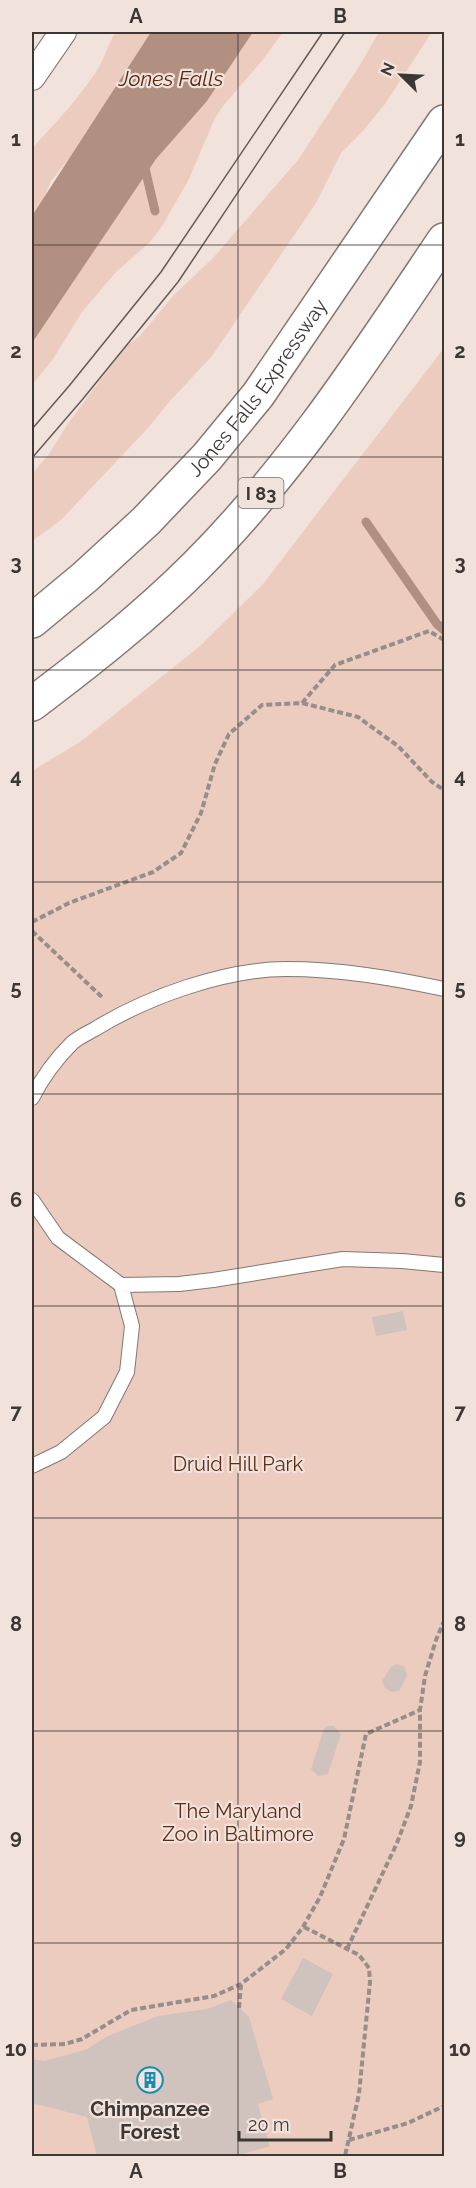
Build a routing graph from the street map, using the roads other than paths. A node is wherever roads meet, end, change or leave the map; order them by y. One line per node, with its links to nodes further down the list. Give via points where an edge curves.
1 (63, 32): 2 (street)
2 (32, 77)
3 (444, 122): 5 (highway, Jones Falls Expressway, via 272,376 207,457 146,521)
4 (444, 240): 6 (highway, I 83, via 362,362 257,498 196,565 127,630)
5 (32, 621)
6 (32, 704)
7 (444, 989): 8 (lane, via 356,972 284,969 228,976 120,1014 74,1042 43,1076)
8 (32, 1098)
9 (32, 1200): 11 (lane, via 58,1238)
10 (444, 1265): 11 (lane, via 343,1259 179,1284)
11 (121, 1285): 12 (lane, via 132,1326 127,1372 104,1417 61,1452)
12 (32, 1466)

